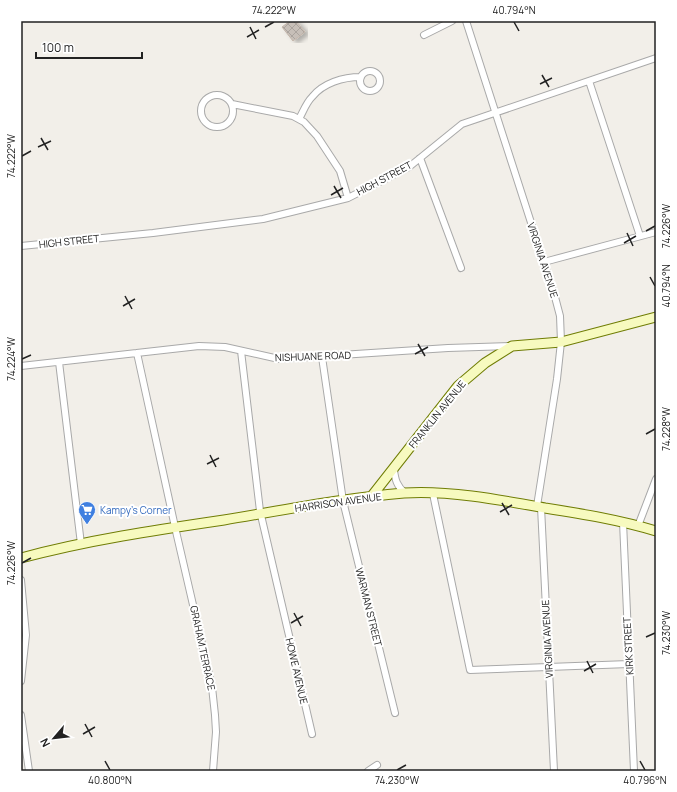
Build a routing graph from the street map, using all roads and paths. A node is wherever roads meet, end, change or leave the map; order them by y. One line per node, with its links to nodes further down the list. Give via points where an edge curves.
1 (452, 21): 3 (street)
2 (466, 21): 8 (street, VIRGINIA AVENUE)
3 (424, 35)
4 (656, 58): 6 (street, HIGH STREET)
5 (361, 77): 9 (street, via 341,79 320,89 311,97)
6 (589, 81): 8 (street, HIGH STREET); 13 (street)
7 (232, 104): 7 (street, via 222,96 209,97 200,109 201,118 211,127 221,128 230,122); 9 (street, via 293,116)
8 (496, 113): 10 (street, HIGH STREET, via 462,124); 15 (street, VIRGINIA AVENUE)
9 (299, 120): 11 (street, via 317,136 330,155 340,171)
10 (420, 158): 11 (street, HIGH STREET, via 409,167); 16 (street)
11 (348, 198): 14 (street, HIGH STREET, via 263,219)
12 (656, 232): 13 (street)
13 (640, 236): 15 (street)
14 (21, 246)
15 (544, 262): 18 (street, VIRGINIA AVENUE, via 560,316)
16 (461, 268)
17 (656, 317): 18 (street, FRANKLIN AVENUE)
18 (561, 342): 19 (street, FRANKLIN AVENUE); 31 (street, VIRGINIA AVENUE)
19 (512, 346): 22 (street, NISHUANE ROAD); 25 (street, FRANKLIN AVENUE, via 485,363 458,386)
20 (240, 351): 21 (street, NISHUANE ROAD, via 225,347 199,346); 22 (street, NISHUANE ROAD, via 279,360); 32 (street, HOWE AVENUE)
21 (137, 353): 23 (street, NISHUANE ROAD); 35 (street, GRAHAM TERRACE)
22 (322, 357): 30 (street, WARMAN STREET)
23 (59, 362): 24 (street, NISHUANE ROAD); 37 (street)
24 (21, 366)
25 (394, 469): 27 (street, via 398,487); 29 (street, FRANKLIN AVENUE)
26 (656, 479): 34 (street)
27 (405, 493): 28 (street, HARRISON AVENUE); 29 (street, HARRISON AVENUE)
28 (433, 494): 31 (street, HARRISON AVENUE, via 469,496); 41 (street, via 470,670)
29 (371, 497): 30 (street, HARRISON AVENUE)
30 (343, 501): 32 (street, HARRISON AVENUE); 43 (street, WARMAN STREET)
31 (539, 506): 33 (street, HARRISON AVENUE); 41 (street, VIRGINIA AVENUE)
32 (261, 514): 35 (street, HARRISON AVENUE); 45 (street, HOWE AVENUE)
33 (623, 522): 34 (street, HARRISON AVENUE); 40 (street, KIRK STREET)
34 (638, 526): 36 (street, HARRISON AVENUE)
35 (175, 527): 37 (street, HARRISON AVENUE); 48 (street, GRAHAM TERRACE, via 212,687 216,732)
36 (656, 531)
37 (81, 544): 38 (street, HARRISON AVENUE)
38 (21, 558)
39 (21, 580): 42 (street, via 26,635)
40 (629, 664): 41 (street); 51 (street, KIRK STREET)
41 (548, 667): 50 (street, VIRGINIA AVENUE)
42 (21, 681)
43 (395, 713)
44 (21, 715): 47 (street)
45 (312, 734)
46 (377, 765): 49 (street)
47 (30, 771)
48 (213, 771)
49 (368, 771)
50 (554, 771)
51 (634, 771)

